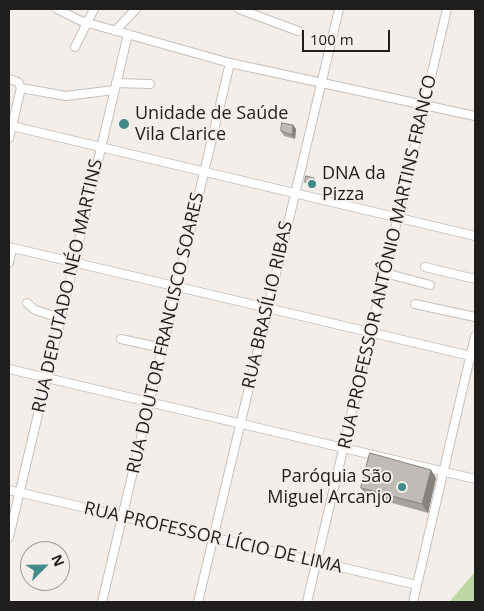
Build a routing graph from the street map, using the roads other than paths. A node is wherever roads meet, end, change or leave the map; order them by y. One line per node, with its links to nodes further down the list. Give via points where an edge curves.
1 (57, 9): 7 (street)
2 (94, 9): 7 (street)
3 (136, 9): 8 (street)
4 (239, 9): 9 (street)
5 (339, 9): 14 (street, RUA BRASÍLIO RIBAS)
6 (448, 9): 18 (street, RUA PROFESSOR ANTÔNIO MARTINS FRANCO)
7 (86, 23): 8 (street); 11 (street)
8 (116, 31): 10 (street)
9 (298, 31)
10 (128, 34): 12 (street); 16 (street, RUA DEPUTADO NÉO MARTINS)
11 (75, 48)
12 (230, 63): 14 (street); 23 (street, RUA DOUTOR FRANCISCO SOARES)
13 (9, 79): 17 (street, via 18,82)
14 (321, 82): 18 (street); 24 (street, RUA BRASÍLIO RIBAS)
15 (150, 84): 16 (street)
16 (115, 87): 17 (street, via 66,96); 22 (street, RUA DEPUTADO NÉO MARTINS)
17 (21, 88): 20 (street)
18 (425, 105): 19 (street); 25 (street, RUA PROFESSOR ANTÔNIO MARTINS FRANCO)
19 (475, 116)
20 (12, 126): 21 (street); 22 (street)
21 (9, 138)
22 (101, 147): 23 (street); 28 (street, RUA DEPUTADO NÉO MARTINS)
23 (204, 171): 24 (street); 34 (street, RUA DOUTOR FRANCISCO SOARES)
24 (295, 193): 25 (street); 37 (street, RUA BRASÍLIO RIBAS)
25 (398, 217): 26 (street); 31 (street, RUA PROFESSOR ANTÔNIO MARTINS FRANCO)
26 (475, 236)
27 (10, 248): 28 (street); 29 (street)
28 (74, 262): 34 (street); 39 (street, RUA DEPUTADO NÉO MARTINS)
29 (9, 264)
30 (425, 266): 32 (street)
31 (385, 273): 33 (street); 40 (street, RUA PROFESSOR ANTÔNIO MARTINS FRANCO)
32 (475, 279)
33 (430, 285)
34 (177, 287): 37 (street); 43 (street, RUA DOUTOR FRANCISCO SOARES)
35 (27, 304): 39 (street)
36 (415, 304): 38 (street)
37 (268, 308): 40 (street); 48 (street, RUA BRASÍLIO RIBAS)
38 (475, 317)
39 (60, 318): 46 (street, RUA DEPUTADO NÉO MARTINS)
40 (371, 333): 44 (street); 49 (street, RUA PROFESSOR ANTÔNIO MARTINS FRANCO)
41 (475, 336): 44 (street)
42 (121, 339): 43 (street)
43 (162, 348): 47 (street, RUA DOUTOR FRANCISCO SOARES)
44 (473, 357): 50 (street)
45 (9, 369): 46 (street)
46 (46, 378): 47 (street); 53 (street, RUA DEPUTADO NÉO MARTINS)
47 (149, 402): 48 (street); 54 (street, RUA DOUTOR FRANCISCO SOARES)
48 (240, 423): 49 (street); 56 (street, RUA BRASÍLIO RIBAS)
49 (344, 448): 50 (street); 57 (street, RUA PROFESSOR ANTÔNIO MARTINS FRANCO)
50 (444, 471): 51 (street); 58 (street)
51 (475, 479)
52 (9, 490): 53 (street, RUA PROFESSOR LÍCIO DE LIMA)
53 (19, 492): 54 (street, RUA PROFESSOR LÍCIO DE LIMA); 55 (street, RUA DEPUTADO NÉO MARTINS)
54 (122, 516): 56 (street, RUA PROFESSOR LÍCIO DE LIMA); 59 (street, RUA DOUTOR FRANCISCO SOARES)
55 (9, 537)
56 (213, 538): 57 (street, RUA PROFESSOR LÍCIO DE LIMA); 60 (street, RUA BRASÍLIO RIBAS)
57 (317, 562): 58 (street, RUA PROFESSOR LÍCIO DE LIMA); 61 (street, RUA PROFESSOR ANTÔNIO MARTINS FRANCO)
58 (417, 585): 62 (street)
59 (102, 602)
60 (198, 602)
61 (307, 602)
62 (413, 602)

